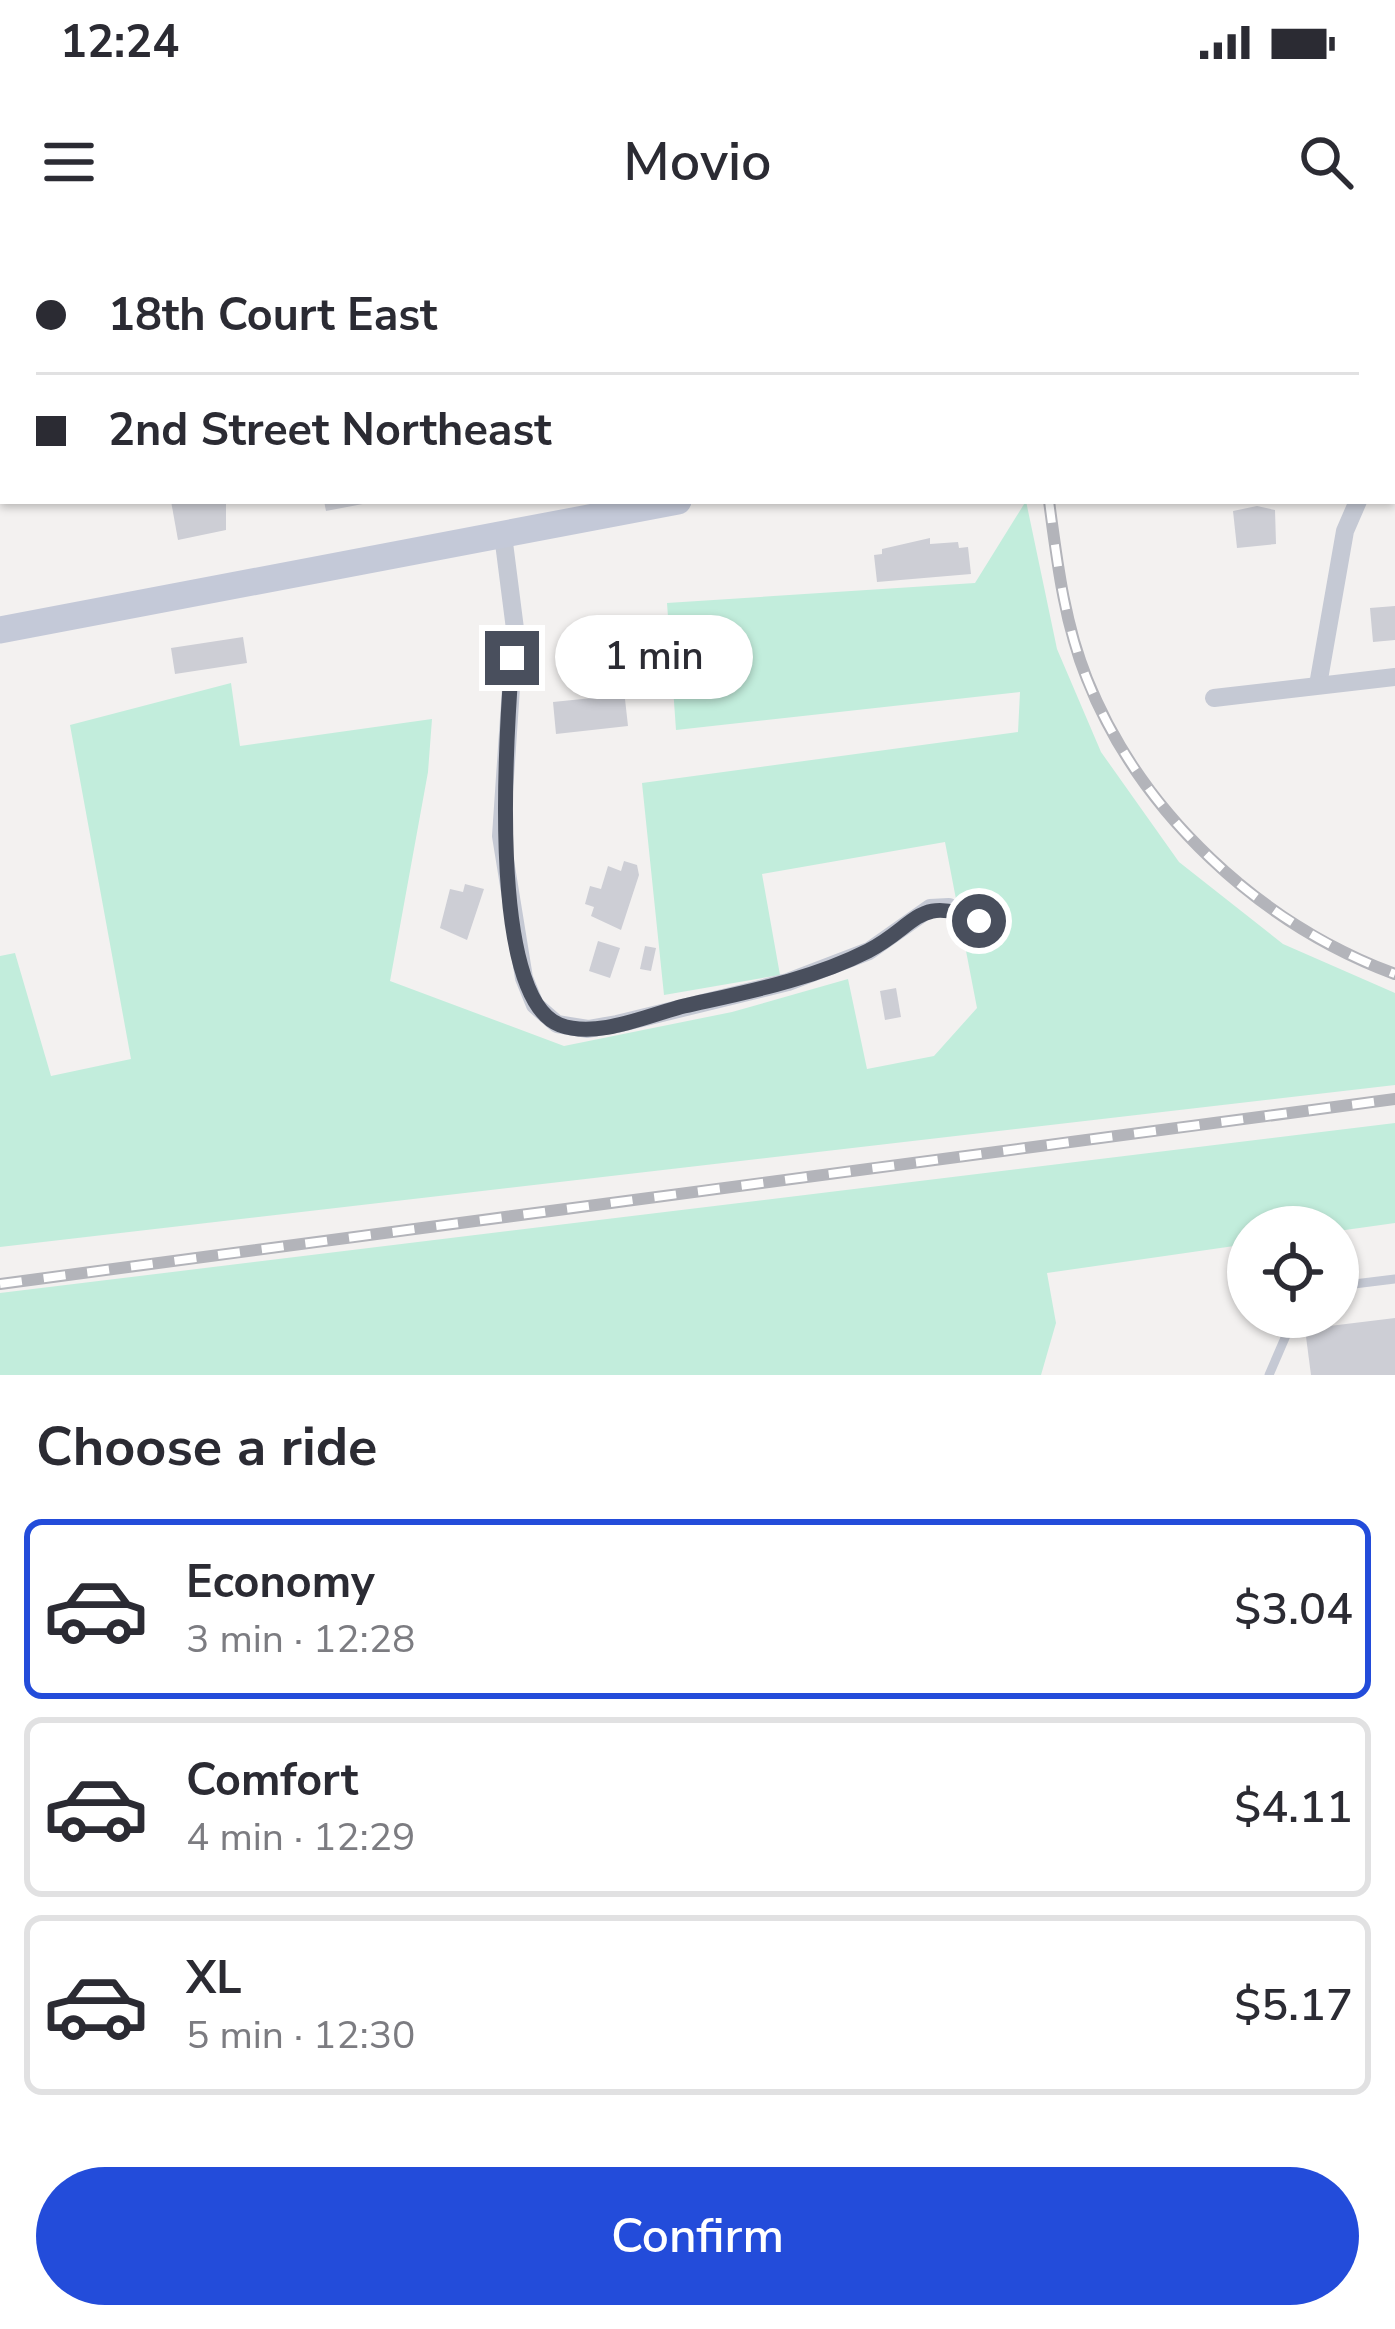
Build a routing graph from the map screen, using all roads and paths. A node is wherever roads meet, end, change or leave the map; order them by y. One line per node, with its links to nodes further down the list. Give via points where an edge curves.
1 (663, 504): 3 (main road)
2 (1357, 504): 6 (street)
3 (503, 535): 4 (main road); 8 (street, via 515,629 501,836 524,978 547,1016 588,1029 788,982 869,951 930,908)
4 (0, 629)
5 (1395, 677): 6 (street)
6 (1318, 685): 7 (street)
7 (1214, 698)
8 (979, 921)
9 (1395, 1279): 10 (lane)
10 (1359, 1283)
11 (1285, 1338): 12 (lane)
12 (1269, 1375)

